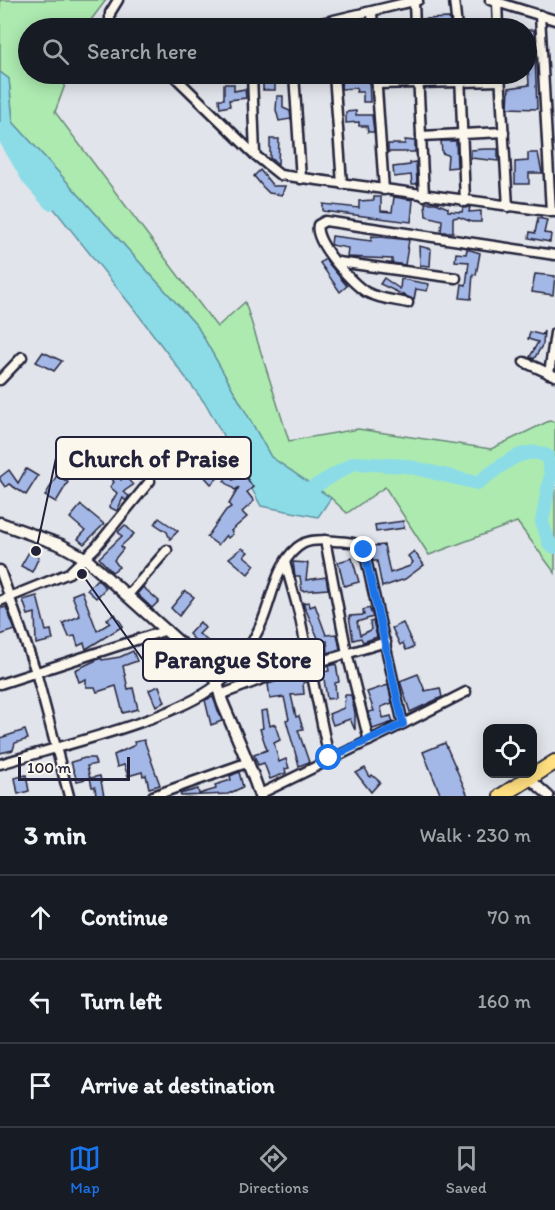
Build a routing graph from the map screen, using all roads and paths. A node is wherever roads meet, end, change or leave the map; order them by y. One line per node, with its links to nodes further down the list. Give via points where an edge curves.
1 (118, 0): 7 (street)
2 (416, 0): 5 (street); 10 (street)
3 (454, 0): 11 (street)
4 (494, 1): 6 (street); 12 (street)
5 (372, 12): 8 (street); 9 (street)
6 (540, 15): 13 (street); 32 (street)
7 (110, 18)
8 (353, 18)
9 (372, 18)
10 (415, 18)
11 (456, 18)
12 (497, 18)
13 (555, 20)
14 (182, 84): 25 (street)
15 (252, 84): 25 (street)
16 (295, 84): 26 (street)
17 (335, 84): 27 (street)
18 (377, 84): 19 (street); 28 (street)
19 (418, 84): 24 (street)
20 (460, 84): 23 (street)
21 (501, 84): 22 (street)
22 (504, 132): 23 (street); 31 (street)
23 (463, 134): 24 (street); 30 (street)
24 (421, 136): 29 (street)
25 (255, 155): 26 (street, via 280,175)
26 (301, 179): 27 (street)
27 (342, 184): 28 (street)
28 (384, 190): 29 (street)
29 (424, 196): 30 (street)
30 (465, 201): 31 (street)
31 (508, 207): 32 (street)
32 (553, 212)
33 (555, 255): 34 (street, via 323,222 317,228 318,236)
34 (338, 262): 35 (street); 36 (street, via 366,292)
35 (456, 278)
36 (408, 303)
37 (555, 333): 40 (street)
38 (22, 357): 41 (street)
39 (524, 362): 40 (street)
40 (552, 375)
41 (0, 380)
42 (150, 481): 46 (street)
43 (0, 523): 46 (street)
44 (325, 540): 47 (street, via 305,543); 53 (street, via 357,543 364,550); 54 (street)
45 (167, 550): 49 (street)
46 (85, 558): 49 (street); 50 (street, via 61,577)
47 (285, 562): 55 (street); 58 (street, via 257,632)
48 (0, 570): 50 (street)
49 (128, 595): 52 (street)
50 (10, 597): 51 (street); 56 (street)
51 (0, 601)
52 (167, 630): 56 (street); 58 (street, via 209,669)
53 (386, 642): 54 (street); 60 (street)
54 (347, 653): 55 (street); 61 (street)
55 (310, 664): 58 (street); 63 (street)
56 (36, 672): 57 (street); 62 (street)
57 (0, 684)
58 (219, 689): 62 (street, via 162,713); 64 (street)
59 (466, 692): 60 (street)
60 (403, 724): 61 (street)
61 (369, 741): 63 (street)
62 (55, 747): 66 (street); 69 (street)
63 (329, 758): 68 (street)
64 (249, 762): 68 (street); 70 (street)
65 (555, 762): 67 (main road)
66 (0, 764)
67 (530, 779): 71 (main road); 72 (street)
68 (260, 795)
69 (69, 796)
70 (153, 796)
71 (501, 796)
72 (549, 796)

